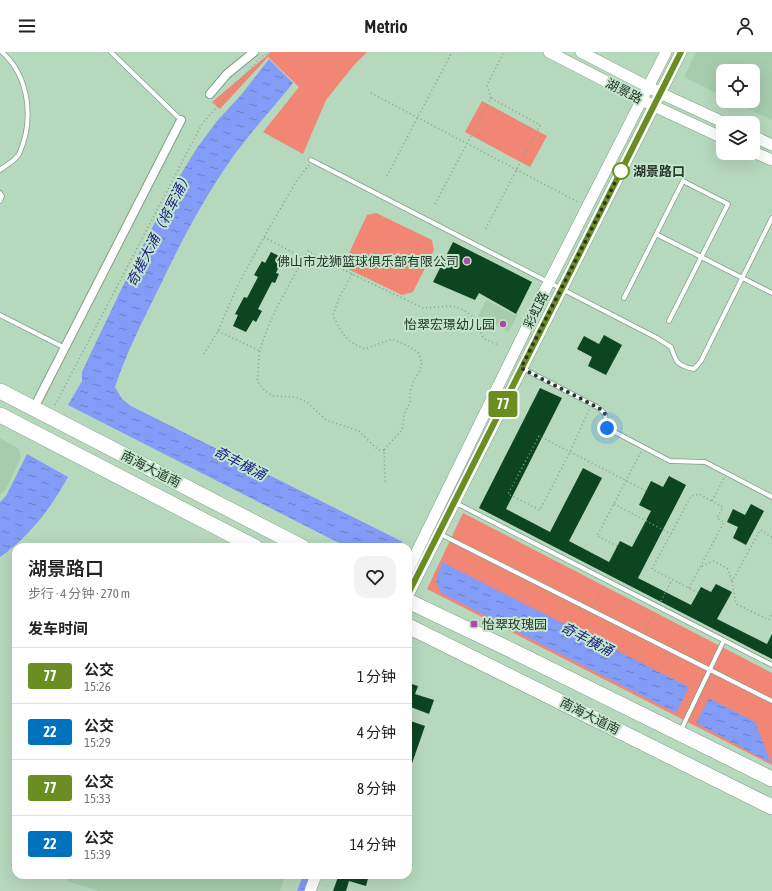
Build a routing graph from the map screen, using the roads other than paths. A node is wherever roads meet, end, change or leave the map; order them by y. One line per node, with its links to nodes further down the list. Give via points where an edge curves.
1 (2, 52): 21 (lane, via 10,58 22,78 29,109 18,156)
2 (111, 52): 14 (lane)
3 (254, 52): 10 (street, via 228,74)
4 (549, 52): 11 (street, 湖景路)
5 (581, 52): 8 (street, 湖景路)
6 (666, 52): 8 (street, 彩虹路)
7 (681, 52): 9 (street, 彩虹路)
8 (649, 87): 9 (street, 湖景路); 11 (street, 彩虹路)
9 (660, 93): 12 (street, 彩虹路); 13 (street, 湖景路)
10 (210, 94)
11 (642, 100): 12 (street, 湖景路); 28 (street, 彩虹路)
12 (654, 106): 15 (street, 湖景路); 29 (street, 彩虹路)
13 (716, 119)
14 (182, 120): 34 (street)
15 (716, 135)
16 (760, 140): 17 (street)
17 (772, 146)
18 (760, 155): 20 (street)
19 (311, 160): 28 (lane)
20 (772, 160)
21 (0, 170)
22 (0, 193): 23 (lane)
23 (0, 201)
24 (772, 218): 27 (lane)
25 (656, 234): 26 (lane); 26 (lane, via 684,181 728,204); 31 (lane)
26 (701, 257): 27 (lane); 33 (lane)
27 (743, 278): 29 (lane, via 701,361 694,369 683,367 676,361 671,346); 30 (lane)
28 (549, 282): 29 (lane); 44 (street, 彩虹路)
29 (561, 288): 35 (street, 彩虹路)
30 (772, 293)
31 (624, 298)
32 (0, 315): 34 (lane)
33 (669, 321)
34 (65, 348): 37 (street)
35 (521, 368): 39 (lane, via 599,408 605,414 607,428 670,461 705,462); 40 (street, 彩虹路)
36 (0, 391): 37 (highway, 南海大道南)
37 (34, 408): 43 (highway, 南海大道南)
38 (0, 416): 42 (highway, 南海大道南)
39 (772, 497)
40 (454, 502): 41 (street, 彩虹路); 49 (lane)
41 (439, 533): 44 (street, 彩虹路); 51 (lane)
42 (246, 543)
43 (294, 543)
44 (425, 549): 45 (street, 彩虹路); 46 (street, 彩虹路)
45 (412, 565)
46 (412, 587)
47 (412, 603): 53 (highway, 南海大道南)
48 (412, 628): 55 (highway, 南海大道南)
49 (724, 640): 50 (lane); 51 (lane)
50 (772, 665)
51 (709, 670): 52 (lane); 53 (lane)
52 (772, 701)
53 (679, 733): 54 (highway, 南海大道南)
54 (769, 776)
55 (769, 806)
56 (314, 879): 57 (street)
57 (310, 891)

